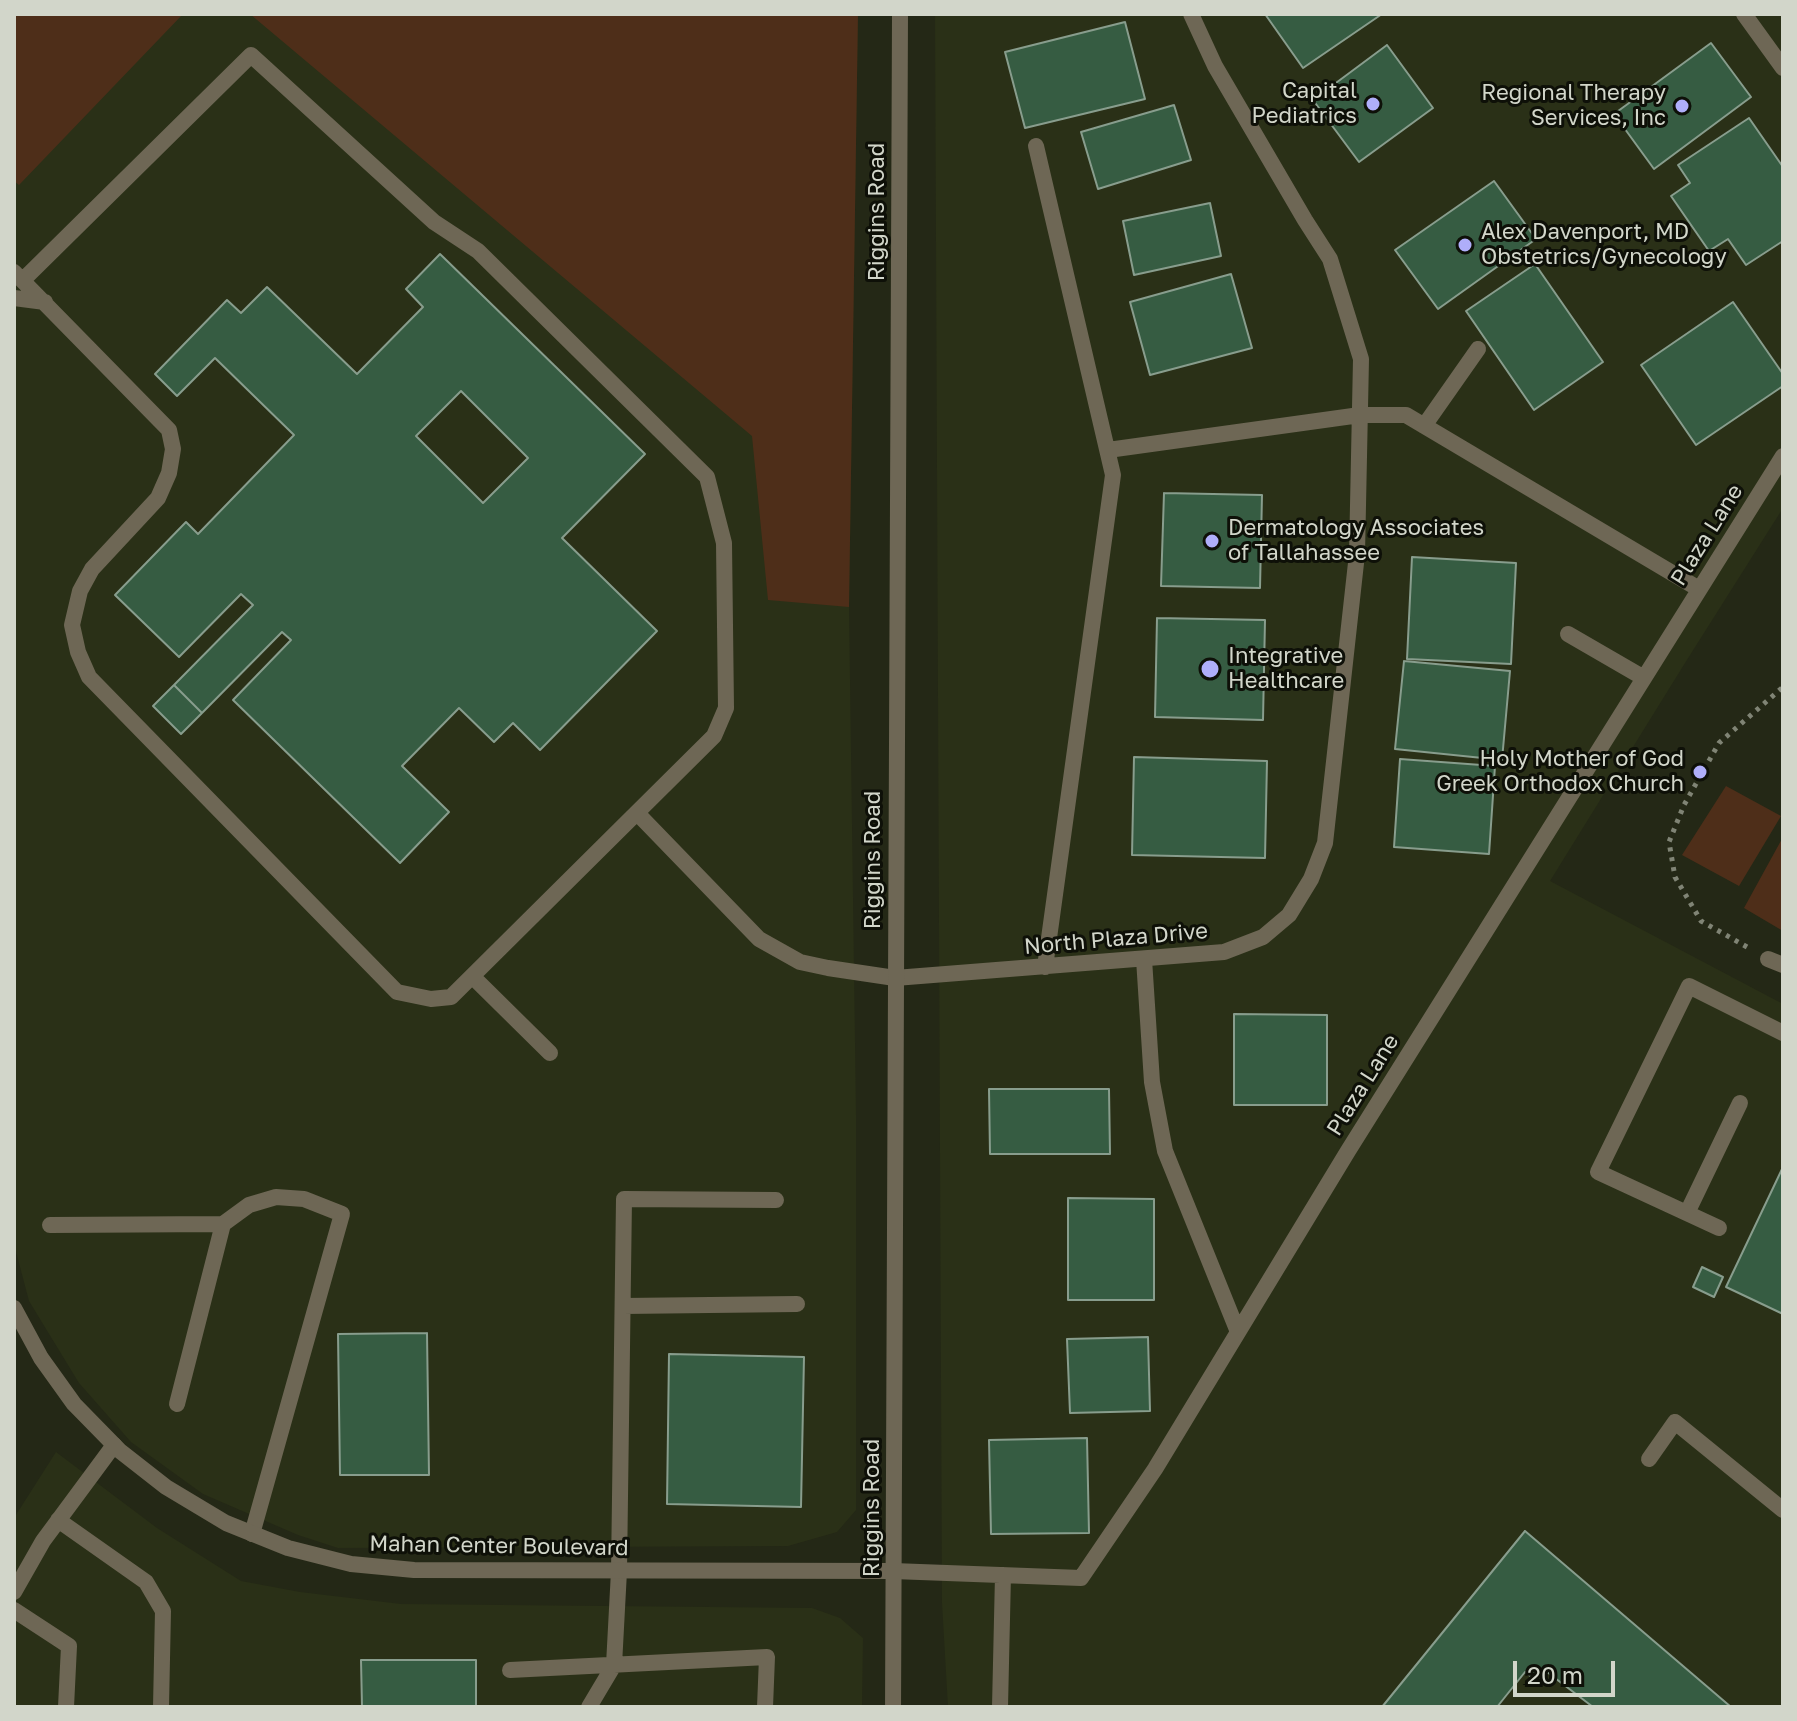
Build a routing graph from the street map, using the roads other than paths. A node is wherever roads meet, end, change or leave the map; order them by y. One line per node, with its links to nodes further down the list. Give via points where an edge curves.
1 (900, 14): 21 (street, Riggins Road)
2 (1191, 14): 10 (street, North Plaza Drive, via 1215,66 1330,259 1361,359)
3 (1744, 14): 4 (street)
4 (1783, 68)
5 (1036, 146): 12 (street)
6 (18, 275): 8 (street); 17 (street, via 251,55 434,222 478,251 707,477 724,543 726,708 714,736)
7 (14, 298): 8 (street)
8 (45, 302): 20 (street, via 169,430 173,449 158,498 92,569 80,591 72,625 89,677 397,992 451,997)
9 (1478, 349): 11 (street)
10 (1360, 415): 11 (street, via 1406,415); 12 (street); 18 (street, North Plaza Drive, via 1357,554 1325,843 1316,867 1289,915 1263,937 1224,952)
11 (1424, 426): 14 (street)
12 (1108, 450): 19 (street, via 1113,475)
13 (1783, 456): 14 (street, Plaza Lane)
14 (1699, 589): 16 (street, Plaza Lane)
15 (1568, 634): 16 (street)
16 (1644, 678): 33 (street, Plaza Lane)
17 (637, 813): 20 (street); 21 (street, North Plaza Drive, via 759,939 800,962)
18 (1144, 959): 19 (street, North Plaza Drive); 33 (street, via 1152,1082 1165,1151)
19 (1045, 967): 21 (street, North Plaza Drive)
20 (472, 976): 23 (street)
21 (895, 978): 41 (street, Riggins Road)
22 (1783, 1033): 26 (street, via 1689,986 1598,1172)
23 (550, 1053)
24 (1740, 1103): 26 (street)
25 (776, 1200): 31 (street, via 624,1199)
26 (1687, 1213): 29 (street)
27 (223, 1224): 28 (street); 34 (street); 39 (street, via 249,1205 276,1197 304,1199 342,1214)
28 (50, 1225)
29 (1719, 1228)
30 (797, 1304): 31 (street)
31 (623, 1306): 40 (street)
32 (14, 1308): 35 (street, Mahan Center Boulevard, via 49,1370)
33 (1238, 1332): 42 (street, Plaza Lane, via 1081,1578)
34 (177, 1404)
35 (114, 1445): 38 (street); 39 (street, Mahan Center Boulevard, via 166,1487)
36 (1649, 1459): 37 (street, via 1675,1422)
37 (1783, 1510)
38 (58, 1520): 43 (street); 48 (street, via 146,1582 163,1611)
39 (252, 1534): 40 (street, Mahan Center Boulevard, via 367,1566)
40 (619, 1571): 41 (street, Mahan Center Boulevard); 45 (street)
41 (893, 1571): 42 (street, Plaza Lane); 51 (street, Riggins Road)
42 (1003, 1575): 52 (street)
43 (14, 1592)
44 (14, 1610): 47 (street, via 69,1646)
45 (614, 1665): 46 (street); 49 (street); 50 (street, via 767,1657)
46 (510, 1670)
47 (66, 1707)
48 (161, 1707)
49 (589, 1707)
50 (765, 1707)
51 (893, 1707)
52 (1000, 1707)

